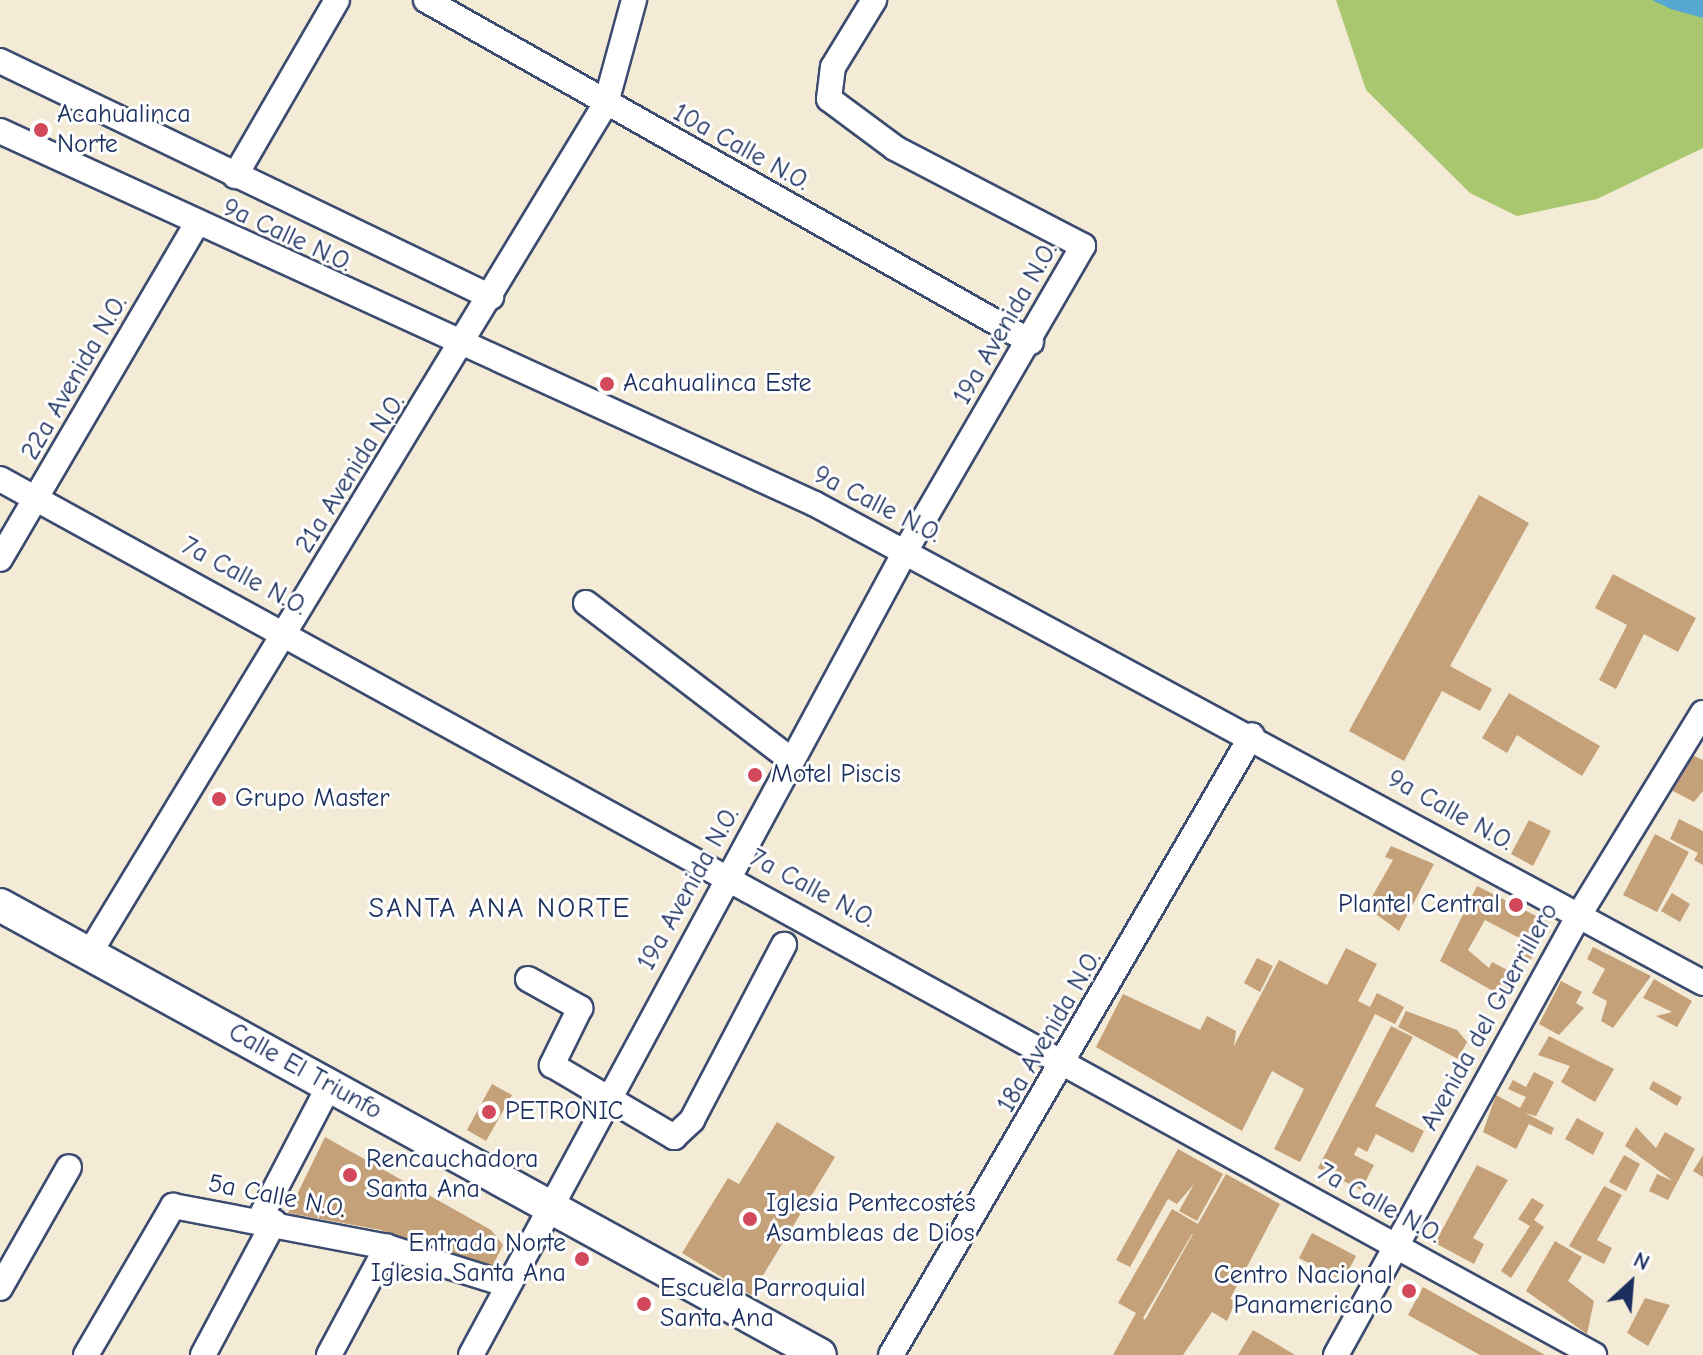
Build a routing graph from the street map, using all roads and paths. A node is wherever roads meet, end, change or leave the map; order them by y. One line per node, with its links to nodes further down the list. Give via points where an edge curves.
1 (337, 0): 8 (street)
2 (426, 0): 6 (street, 10a Calle N.O.)
3 (634, 0): 6 (street, 21a Avenida N.O.)
4 (874, 0): 11 (street, 19a Avenida N.O., via 833,67 829,99 895,148 1083,246)
5 (0, 61): 8 (street)
6 (606, 103): 10 (street, 21a Avenida N.O.); 11 (street, 10a Calle N.O.)
7 (0, 131): 9 (street, 9a Calle N.O.)
8 (235, 176): 10 (street)
9 (196, 225): 12 (street, 9a Calle N.O.); 14 (street, 22a Avenida N.O.)
10 (491, 297): 12 (street, 21a Avenida N.O.)
11 (1031, 342): 15 (street, 19a Avenida N.O.)
12 (462, 347): 15 (street, 9a Calle N.O.); 18 (street, 21a Avenida N.O.)
13 (0, 479): 14 (street, 7a Calle N.O.)
14 (37, 498): 16 (street, 22a Avenida N.O.); 18 (street, 7a Calle N.O.)
15 (906, 550): 20 (street, 9a Calle N.O.); 21 (street, 19a Avenida N.O.)
16 (0, 559)
17 (586, 603): 21 (street)
18 (286, 632): 22 (street, 7a Calle N.O.); 26 (street, 21a Avenida N.O.)
19 (1703, 713): 24 (street, Avenida del Guerrillero)
20 (1252, 735): 24 (street, 9a Calle N.O.); 29 (street, 18a Avenida N.O.)
21 (791, 760): 22 (street, 19a Avenida N.O.)
22 (728, 875): 29 (street, 7a Calle N.O.); 31 (street, 19a Avenida N.O.)
23 (0, 905): 26 (main road, Calle El Triunfo)
24 (1579, 915): 28 (street, 9a Calle N.O.); 35 (street, Avenida del Guerrillero)
25 (784, 945): 31 (street, via 683,1133 674,1137)
26 (89, 954): 30 (main road, Calle El Triunfo)
27 (528, 979): 31 (street, via 580,1008 552,1065)
28 (1703, 983)
29 (1068, 1059): 35 (street, 7a Calle N.O.); 44 (street, 18a Avenida N.O.)
30 (329, 1086): 33 (main road, Calle El Triunfo); 34 (street)
31 (605, 1101): 33 (street, 19a Avenida N.O.)
32 (69, 1167): 38 (street)
33 (549, 1206): 37 (street, 19a Avenida N.O.); 43 (main road, Calle El Triunfo)
34 (266, 1221): 36 (street, 5a Calle N.O.); 39 (street, 5a Calle N.O., via 173,1206); 40 (street)
35 (1394, 1245): 45 (street, Avenida del Guerrillero); 46 (street, 7a Calle N.O.)
36 (387, 1247): 37 (street, 5a Calle N.O.); 41 (street)
37 (508, 1285): 42 (street, 19a Avenida N.O.)
38 (0, 1288)
39 (86, 1355)
40 (203, 1355)
41 (329, 1355)
42 (471, 1355)
43 (820, 1355)
44 (891, 1355)
45 (1336, 1355)
46 (1594, 1355)

